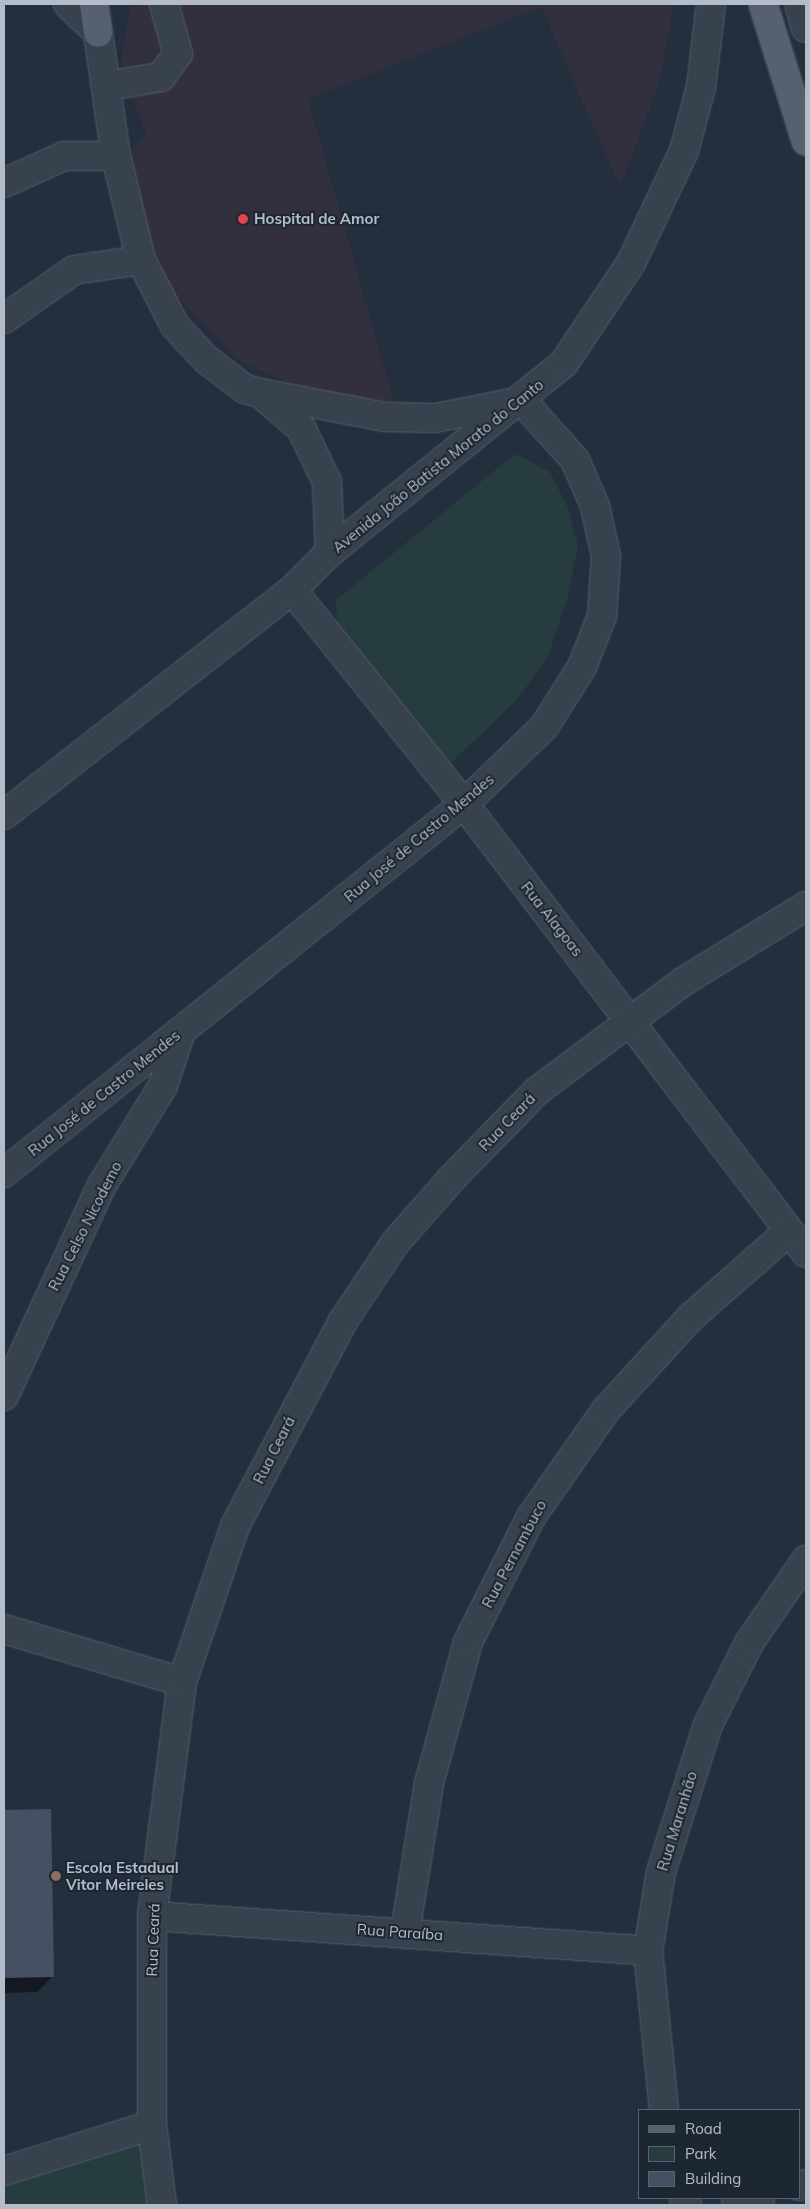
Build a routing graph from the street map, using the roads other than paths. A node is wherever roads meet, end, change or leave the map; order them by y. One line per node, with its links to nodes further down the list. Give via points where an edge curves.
1 (68, 4): 8 (street)
2 (94, 4): 8 (main road)
3 (164, 4): 9 (street, via 178,54 161,77)
4 (711, 4): 16 (street, Avenida João Batista Morato do Canto, via 702,87 684,151 659,208 599,316 564,363)
5 (763, 4): 10 (main road)
6 (799, 4): 7 (street)
7 (806, 28)
8 (98, 34): 9 (street)
9 (108, 86): 11 (street)
10 (806, 142)
11 (116, 156): 12 (street, via 64,156); 13 (street)
12 (4, 183)
13 (141, 260): 14 (street, via 74,270); 15 (street, via 184,336 226,374)
14 (4, 320)
15 (260, 393): 16 (street, via 385,417 434,418); 17 (street, via 301,428 319,461 327,482)
16 (522, 401): 17 (street, Avenida João Batista Morato do Canto); 19 (street, Rua José de Castro Mendes, via 575,460 595,506 606,556 602,616 582,667 544,727)
17 (330, 552): 18 (street, Avenida João Batista Morato do Canto)
18 (292, 590): 19 (street, Rua Alagoas); 20 (street, Avenida João Batista Morato do Canto)
19 (464, 804): 22 (street, Rua Alagoas); 23 (street, Rua José de Castro Mendes)
20 (4, 815)
21 (806, 906): 22 (street, Rua Ceará, via 684,981)
22 (630, 1020): 25 (street, Rua Alagoas); 30 (street, Rua Ceará, via 537,1091 395,1243 343,1321 235,1526)
23 (181, 1031): 24 (street, Rua José de Castro Mendes); 27 (street, Rua Celso Nicodemo, via 163,1086 102,1185)
24 (4, 1173)
25 (789, 1231): 26 (street, Rua Alagoas); 32 (street, Rua Pernambuco, via 690,1318 606,1410 531,1517 468,1642 429,1783)
26 (806, 1254)
27 (4, 1396)
28 (806, 1560): 33 (street, Rua Maranhão, via 749,1643 708,1725 661,1872)
29 (4, 1629): 30 (street)
30 (182, 1682): 31 (street, Rua Ceará)
31 (152, 1916): 32 (street, Rua Paraíba); 35 (street, Rua Ceará)
32 (404, 1932): 33 (street, Rua Paraíba)
33 (648, 1951): 34 (street, Rua Maranhão)
34 (664, 2109)
35 (152, 2125): 36 (street); 38 (street, Rua Ceará)
36 (4, 2171)
37 (757, 2199): 39 (street)
38 (162, 2205)
39 (736, 2205)

